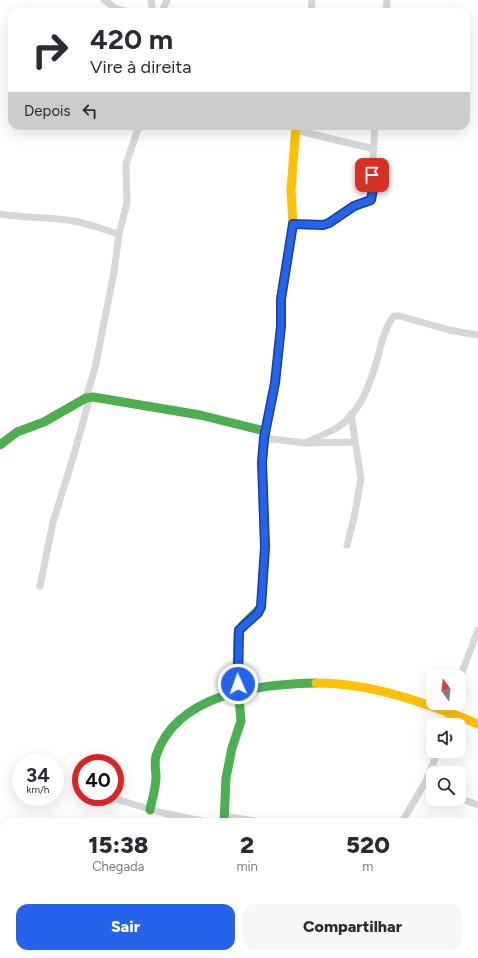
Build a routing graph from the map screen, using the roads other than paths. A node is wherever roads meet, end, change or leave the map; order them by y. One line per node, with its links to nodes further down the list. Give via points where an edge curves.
1 (104, 0): 2 (street)
2 (115, 8)
3 (138, 130): 10 (street, via 126,164 127,203)
4 (295, 130): 9 (street, via 291,190)
5 (303, 130): 7 (street)
6 (375, 130): 7 (street)
7 (374, 149): 9 (street, via 371,200 354,206 323,225)
8 (0, 214): 10 (street, via 76,221)
9 (293, 224): 14 (street, via 281,299 275,383)
10 (120, 234): 12 (street)
11 (478, 335): 13 (street, via 394,316 390,320 372,376)
12 (88, 398): 14 (street, via 102,397 200,414); 17 (street, via 44,422 17,432); 19 (street, via 53,522)
13 (351, 414): 15 (street); 16 (street, via 338,427)
14 (264, 435): 16 (street); 22 (street, via 264,572 261,607 239,630)
15 (354, 442): 16 (street); 18 (street, via 360,479)
16 (304, 443)
17 (0, 446)
18 (347, 545)
19 (40, 586)
20 (478, 633): 21 (street)
21 (463, 670)
22 (238, 693): 23 (street, via 296,683 328,683); 30 (street, via 209,702 180,718 164,739 156,756 156,780); 32 (street, via 240,721 226,778)
23 (426, 702)
24 (454, 710): 25 (street)
25 (478, 724)
26 (426, 781): 33 (street)
27 (466, 801): 29 (street)
28 (124, 802): 30 (street)
29 (478, 805)
30 (150, 810): 31 (street)
31 (188, 818)
32 (224, 818)
33 (404, 818)

